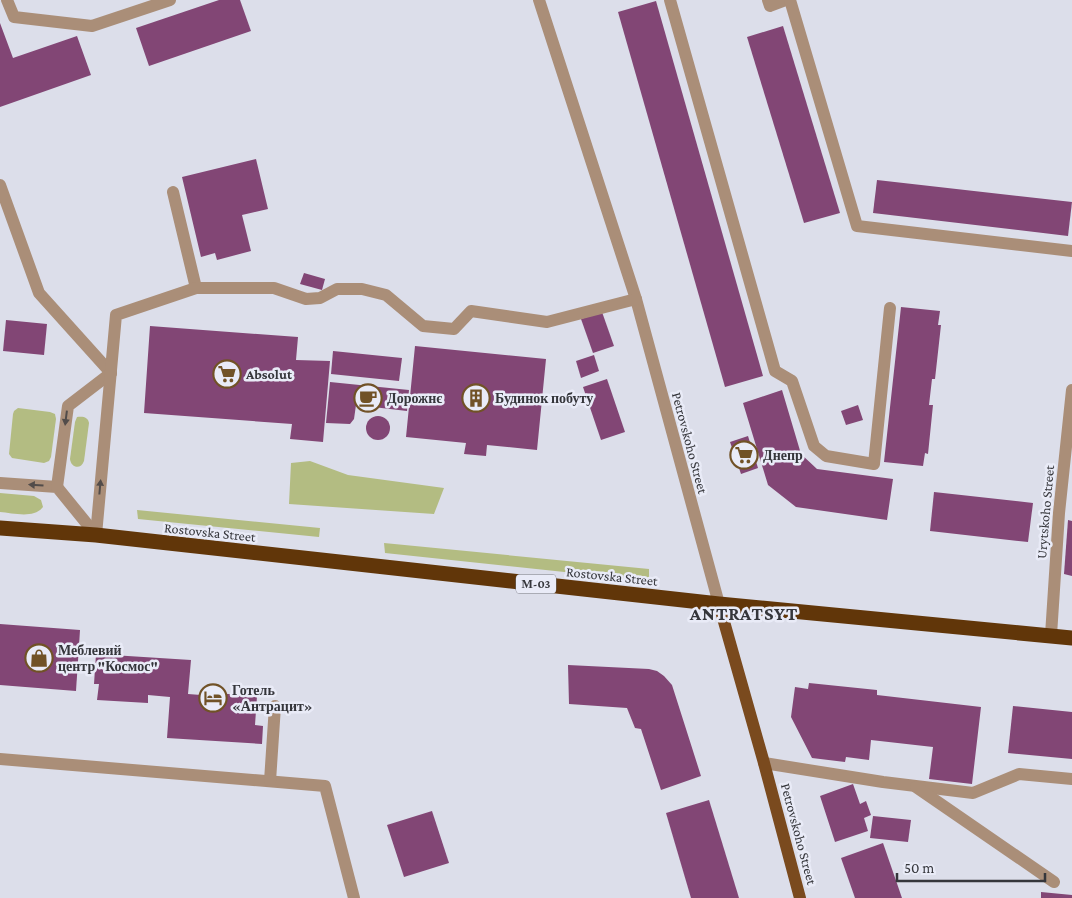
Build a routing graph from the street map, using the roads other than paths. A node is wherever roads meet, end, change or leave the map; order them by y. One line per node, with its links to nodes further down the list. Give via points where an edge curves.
1 (7, 0): 2 (street, via 14,16 92,26)
2 (170, 0)
3 (539, 0): 12 (street, Petrovskoho Street)
4 (670, 0): 13 (street, via 775,371 792,381 814,446 826,456 874,464)
5 (768, 0): 6 (street, via 770,6)
6 (786, 0)
7 (790, 0): 10 (street, via 857,226)
8 (0, 185): 14 (street, via 39,293)
9 (173, 192): 11 (street)
10 (1072, 251)
11 (196, 288): 12 (street, via 274,288 306,299 320,298 336,289 362,289 386,295 423,326 454,329 471,311 546,322); 14 (street, via 116,315)
12 (636, 299): 21 (street, Petrovskoho Street)
13 (890, 308)
14 (111, 373): 17 (street, one-way to 17, via 68,406); 20 (street, one-way to 14)
15 (1072, 390): 18 (street, Urytskoho Street)
16 (0, 483): 17 (street, one-way to 16)
17 (57, 487): 20 (street)
18 (1066, 514): 22 (street, Urytskoho Street)
19 (0, 528): 20 (highway, Rostovska Street / М-03)
20 (96, 535): 21 (highway, Rostovska Street / М-03)
21 (720, 604): 22 (highway, Rostovska Street / М-03); 26 (main road, Petrovskoho Street)
22 (1051, 636): 23 (highway, Rostovska Street / М-03)
23 (1072, 638)
24 (275, 706): 28 (street)
25 (0, 758): 28 (street)
26 (764, 763): 29 (street); 32 (main road, Petrovskoho Street)
27 (1072, 779): 29 (street, via 1019,774 973,793)
28 (270, 781): 31 (street, via 325,786)
29 (914, 786): 30 (street)
30 (1054, 882)
31 (354, 898)
32 (800, 898)

